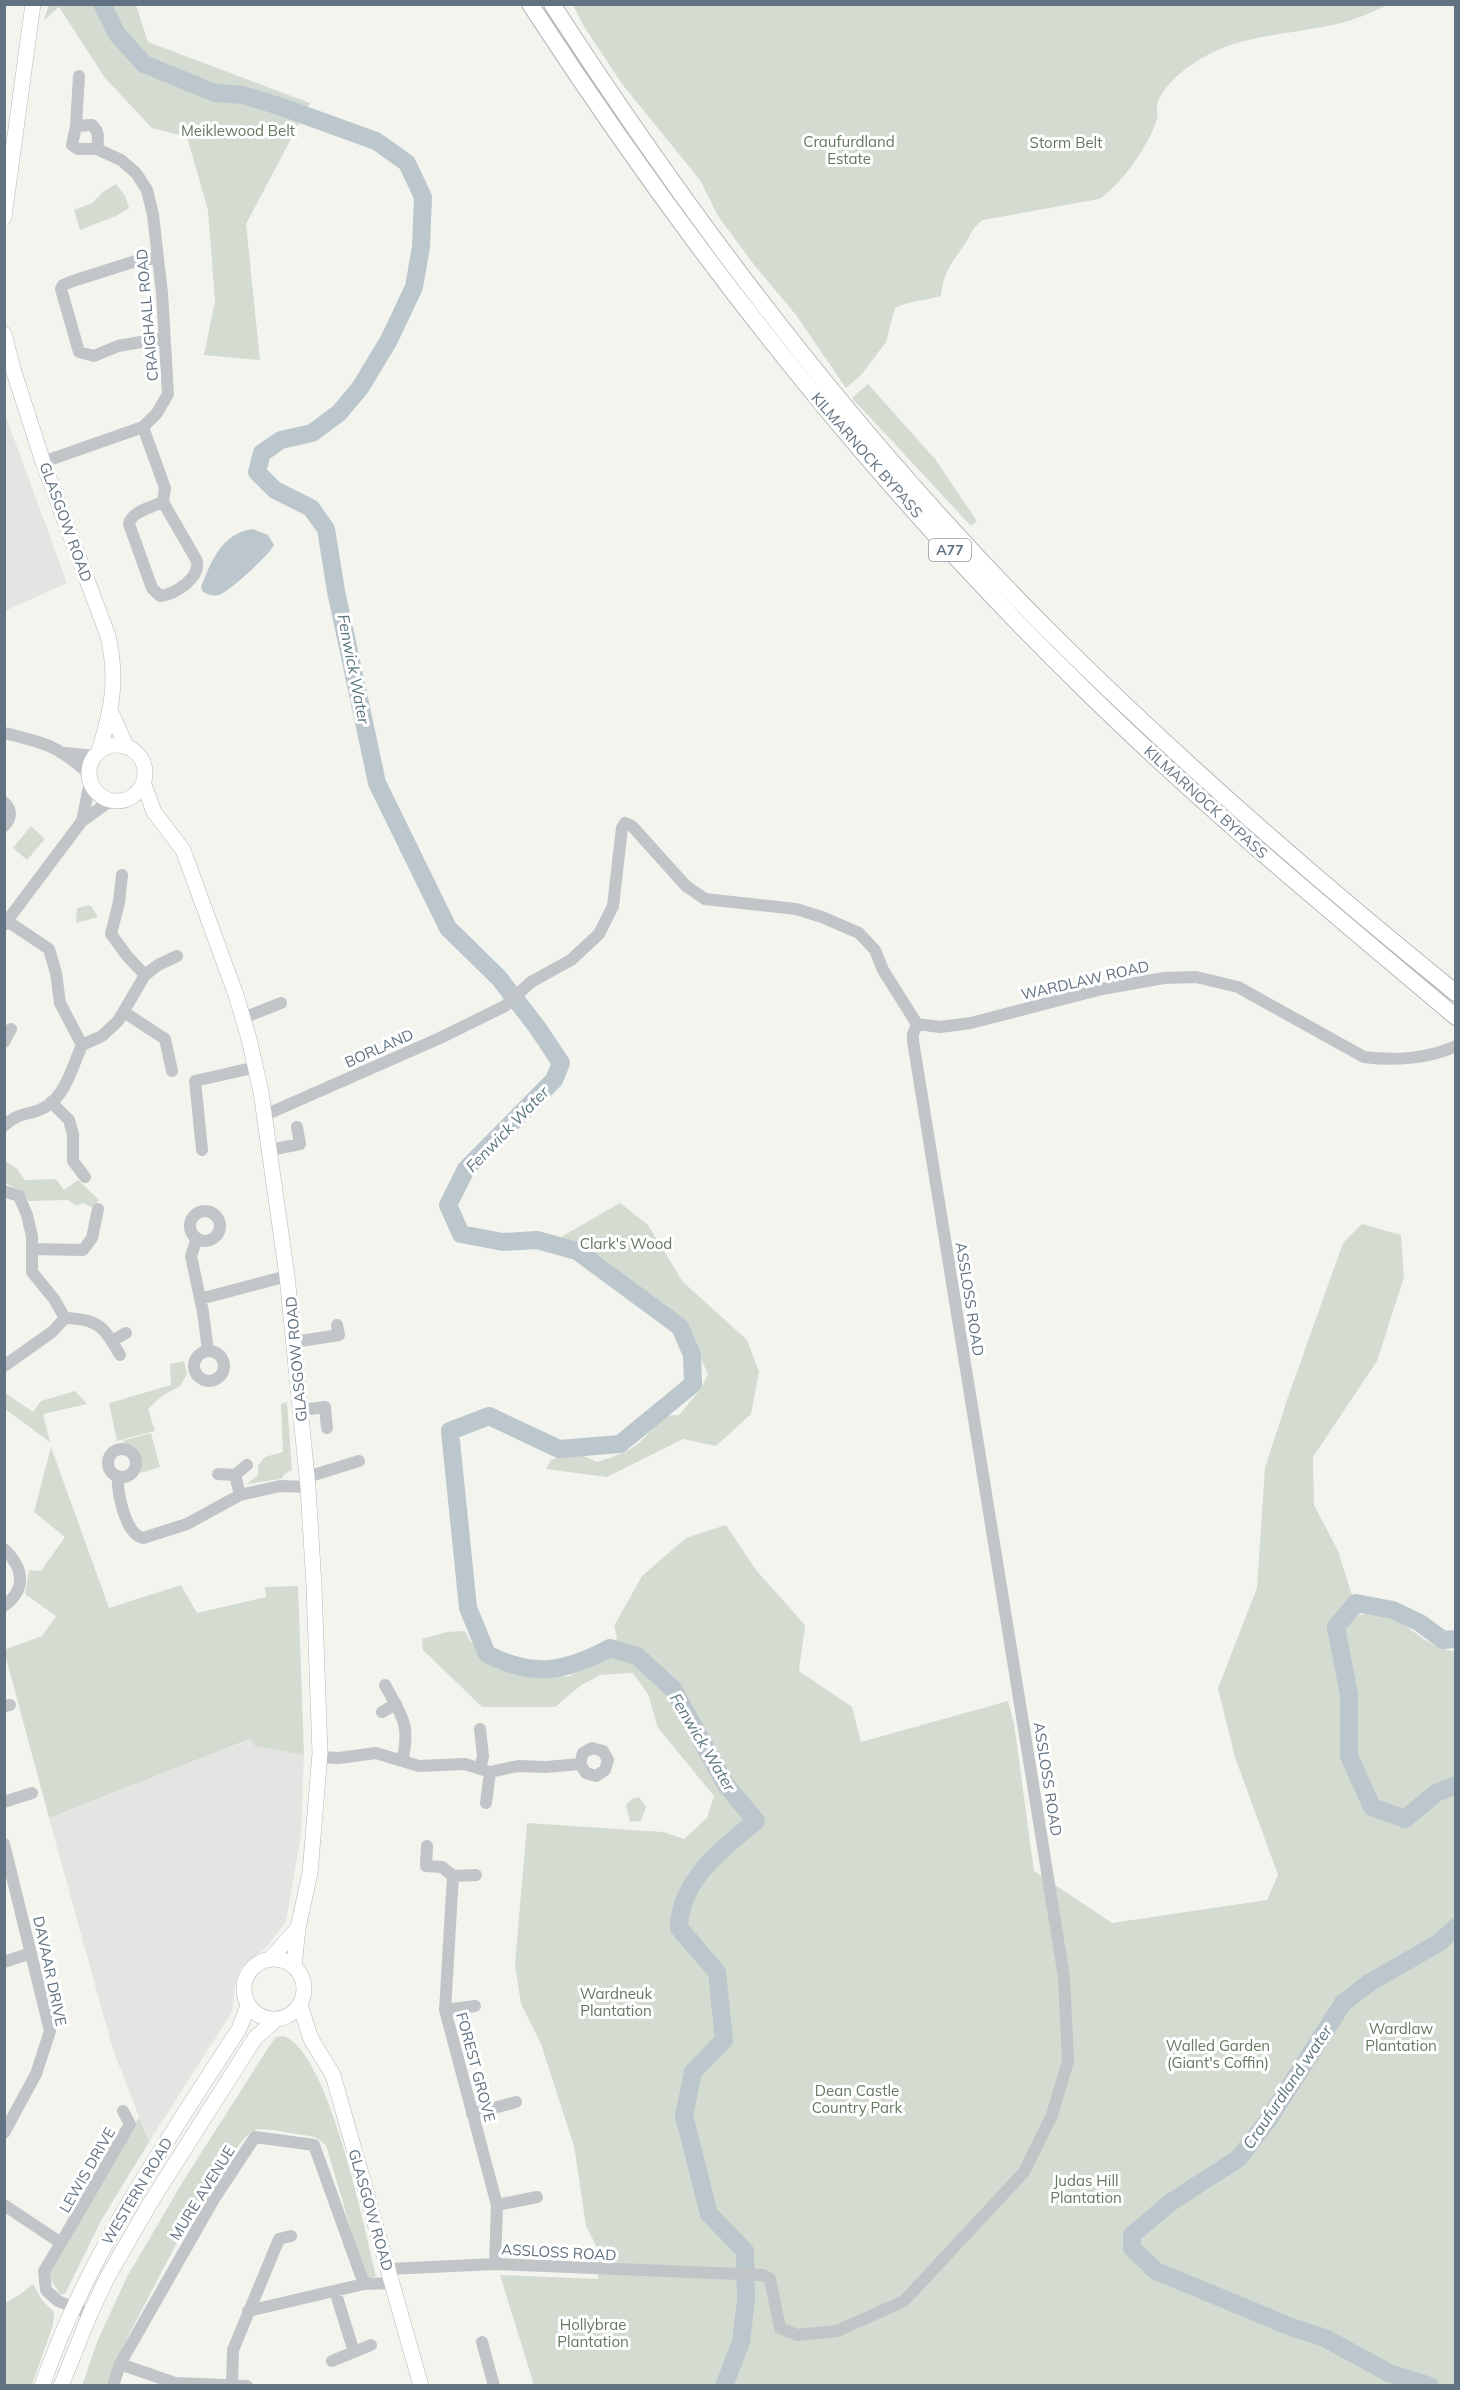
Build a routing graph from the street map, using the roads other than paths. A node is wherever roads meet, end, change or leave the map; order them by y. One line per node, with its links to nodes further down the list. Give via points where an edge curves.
1 (33, 4): 9 (main road)
2 (519, 4): 5 (highway, A77)
3 (530, 4): 5 (highway, KILMARNOCK BYPASS / A77)
4 (552, 4): 34 (highway, KILMARNOCK BYPASS / A77, via 705,228 822,379 934,509 1045,627 1163,741)
5 (546, 29): 37 (highway, KILMARNOCK BYPASS / A77, via 640,167 726,283 834,419 966,568 1184,785)
6 (79, 76): 7 (street)
7 (76, 126): 8 (street, via 92,125 96,129); 8 (street, CRAIGHALL ROAD, via 72,145 78,149)
8 (97, 149): 11 (street, CRAIGHALL ROAD, via 121,160 147,190)
9 (7, 175): 10 (main road)
10 (4, 217)
11 (157, 258): 13 (street, CRAIGHALL ROAD); 13 (street, via 73,280 61,289 79,352 86,356)
12 (4, 334): 15 (main road, GLASGOW ROAD)
13 (164, 338): 14 (street, CRAIGHALL ROAD, via 168,394 158,412)
14 (142, 427): 15 (street, CRAIGHALL ROAD); 16 (street, via 165,488)
15 (43, 462): 17 (main road, GLASGOW ROAD, via 108,636 114,662)
16 (163, 502): 16 (street, via 198,568 172,594 160,596 152,588 129,524 136,514)
17 (111, 712): 19 (main road, GLASGOW ROAD); 21 (main road, GLASGOW ROAD)
18 (4, 733): 20 (street, via 44,742)
19 (126, 746): 21 (main road, via 117,744); 23 (main road, via 144,762)
20 (66, 753): 21 (street); 22 (street)
21 (97, 753): 22 (main road)
22 (89, 778): 25 (main road, via 96,792); 28 (street)
23 (144, 784): 24 (main road, via 138,794); 27 (main road, GLASGOW ROAD)
24 (127, 800): 25 (main road); 27 (main road, GLASGOW ROAD)
25 (110, 801): 28 (street)
26 (4, 802): 29 (street, via 10,812)
27 (154, 812): 38 (main road, GLASGOW ROAD, via 183,850)
28 (82, 821): 31 (street)
29 (4, 826)
30 (122, 875): 33 (street, via 111,934)
31 (6, 923): 40 (street, via 49,949 60,1003)
32 (177, 956): 33 (street)
33 (146, 975): 36 (street)
34 (1455, 993)
35 (281, 1003): 38 (street)
36 (124, 1012): 40 (street, via 102,1036); 43 (street, via 165,1039)
37 (1455, 1017)
38 (243, 1018): 42 (main road, GLASGOW ROAD)
39 (917, 1024): 41 (street, WARDLAW ROAD, via 940,1027 971,1023 1102,989 1184,976 1238,987 1364,1057 1411,1057); 45 (street, BORLAND, via 875,950 859,933 796,909 705,899 686,886 639,833 625,823 613,906 599,934 571,960 531,982 505,1006); 111 (street, ASSLOSS ROAD, via 913,1041 1064,1977 1068,2061 1052,2115 1024,2172 904,2301 837,2331 797,2335 780,2328 770,2279 763,2275)
40 (82, 1045): 44 (street, via 60,1094)
41 (1455, 1046)
42 (256, 1067): 45 (main road, GLASGOW ROAD); 48 (street, via 195,1081)
43 (172, 1071)
44 (51, 1102): 46 (street, via 12,1117); 50 (street, via 69,1120 72,1161)
45 (265, 1115): 49 (main road, GLASGOW ROAD)
46 (4, 1126)
47 (297, 1127): 49 (street, via 300,1144)
48 (202, 1150)
49 (270, 1150): 55 (main road, GLASGOW ROAD)
50 (85, 1177)
51 (4, 1191): 54 (street, via 19,1196 27,1215)
52 (98, 1209): 54 (street, via 92,1238 83,1250)
53 (197, 1238): 56 (street, via 191,1256)
54 (32, 1249): 57 (street, via 32,1272)
55 (287, 1276): 56 (street); 61 (main road, GLASGOW ROAD)
56 (200, 1299): 62 (street)
57 (65, 1318): 60 (street, via 92,1321 107,1331); 64 (street)
58 (337, 1325): 61 (street, via 339,1335)
59 (126, 1333): 60 (street)
60 (112, 1341): 63 (street)
61 (294, 1342): 65 (main road, GLASGOW ROAD)
62 (208, 1352)
63 (120, 1355)
64 (4, 1366)
65 (301, 1410): 66 (street, via 325,1407); 72 (main road, GLASGOW ROAD)
66 (327, 1428)
67 (359, 1461): 72 (street)
68 (247, 1465): 70 (street)
69 (218, 1474): 70 (street)
70 (235, 1475): 73 (street)
71 (118, 1476): 73 (street, via 117,1494 132,1531 143,1538 187,1524)
72 (307, 1482): 73 (street); 80 (main road, GLASGOW ROAD)
73 (240, 1495)
74 (4, 1549): 75 (street, via 15,1559 21,1577 15,1598)
75 (4, 1606)
76 (385, 1685): 77 (street)
77 (396, 1704): 78 (street); 81 (street, via 407,1735)
78 (382, 1712)
79 (480, 1729): 83 (street)
80 (320, 1757): 81 (street, via 376,1753); 91 (main road, GLASGOW ROAD, via 310,1873)
81 (402, 1761): 83 (street, via 419,1766 465,1764)
82 (580, 1764): 83 (street)
83 (485, 1770): 86 (street)
84 (32, 1793): 85 (street)
85 (4, 1802)
86 (486, 1803)
87 (4, 1844): 92 (street, DAVAAR DRIVE)
88 (427, 1846): 90 (street, via 426,1866 442,1867)
89 (476, 1875): 90 (street)
90 (453, 1876): 99 (street, FOREST GROVE)
91 (298, 1928): 93 (main road, GLASGOW ROAD); 95 (main road, GLASGOW ROAD)
92 (31, 1953): 94 (street); 105 (street, DAVAAR DRIVE, via 50,2031 36,2074)
93 (271, 1958): 95 (main road); 97 (main road, via 254,1965 248,1973 244,1994)
94 (4, 1962)
95 (294, 1966): 96 (main road, via 304,1989)
96 (300, 2005): 100 (main road); 101 (main road, GLASGOW ROAD)
97 (248, 2006): 100 (main road, via 264,2018); 115 (main road, WESTERN ROAD, via 239,2029 100,2251)
98 (475, 2006): 99 (street)
99 (445, 2010): 104 (street, FOREST GROVE)
100 (282, 2018): 101 (main road, GLASGOW ROAD); 117 (main road, WESTERN ROAD, via 255,2038 130,2239)
101 (311, 2039): 112 (main road, GLASGOW ROAD, via 333,2075)
102 (516, 2102): 104 (street)
103 (123, 2111): 110 (street, LEWIS DRIVE, via 130,2124)
104 (472, 2114): 108 (street, FOREST GROVE)
105 (4, 2133)
106 (537, 2197): 108 (street)
107 (4, 2205): 110 (street)
108 (498, 2205): 111 (street, FOREST GROVE)
109 (291, 2236): 116 (street, via 279,2239)
110 (61, 2243): 115 (street, via 44,2271 44,2280 46,2290 58,2301)
111 (495, 2264): 112 (street, ASSLOSS ROAD)
112 (390, 2276): 113 (street, ASSLOSS ROAD); 128 (main road, GLASGOW ROAD)
113 (364, 2284): 114 (street, ASSLOSS ROAD); 122 (street, MURE AVENUE, via 314,2145 255,2137 214,2199)
114 (335, 2291): 116 (street, ASSLOSS ROAD); 120 (street)
115 (73, 2306): 117 (street); 123 (main road, WESTERN ROAD)
116 (248, 2311): 126 (street, via 233,2350)
117 (90, 2314): 124 (main road, WESTERN ROAD)
118 (482, 2342): 129 (street)
119 (371, 2345): 120 (street)
120 (354, 2352): 121 (street)
121 (332, 2361)
122 (120, 2364): 125 (street, MURE AVENUE); 126 (street, via 175,2383)
123 (42, 2385)
124 (61, 2385)
125 (113, 2385)
126 (232, 2385): 127 (street)
127 (247, 2385)
128 (421, 2385)
129 (494, 2385)

